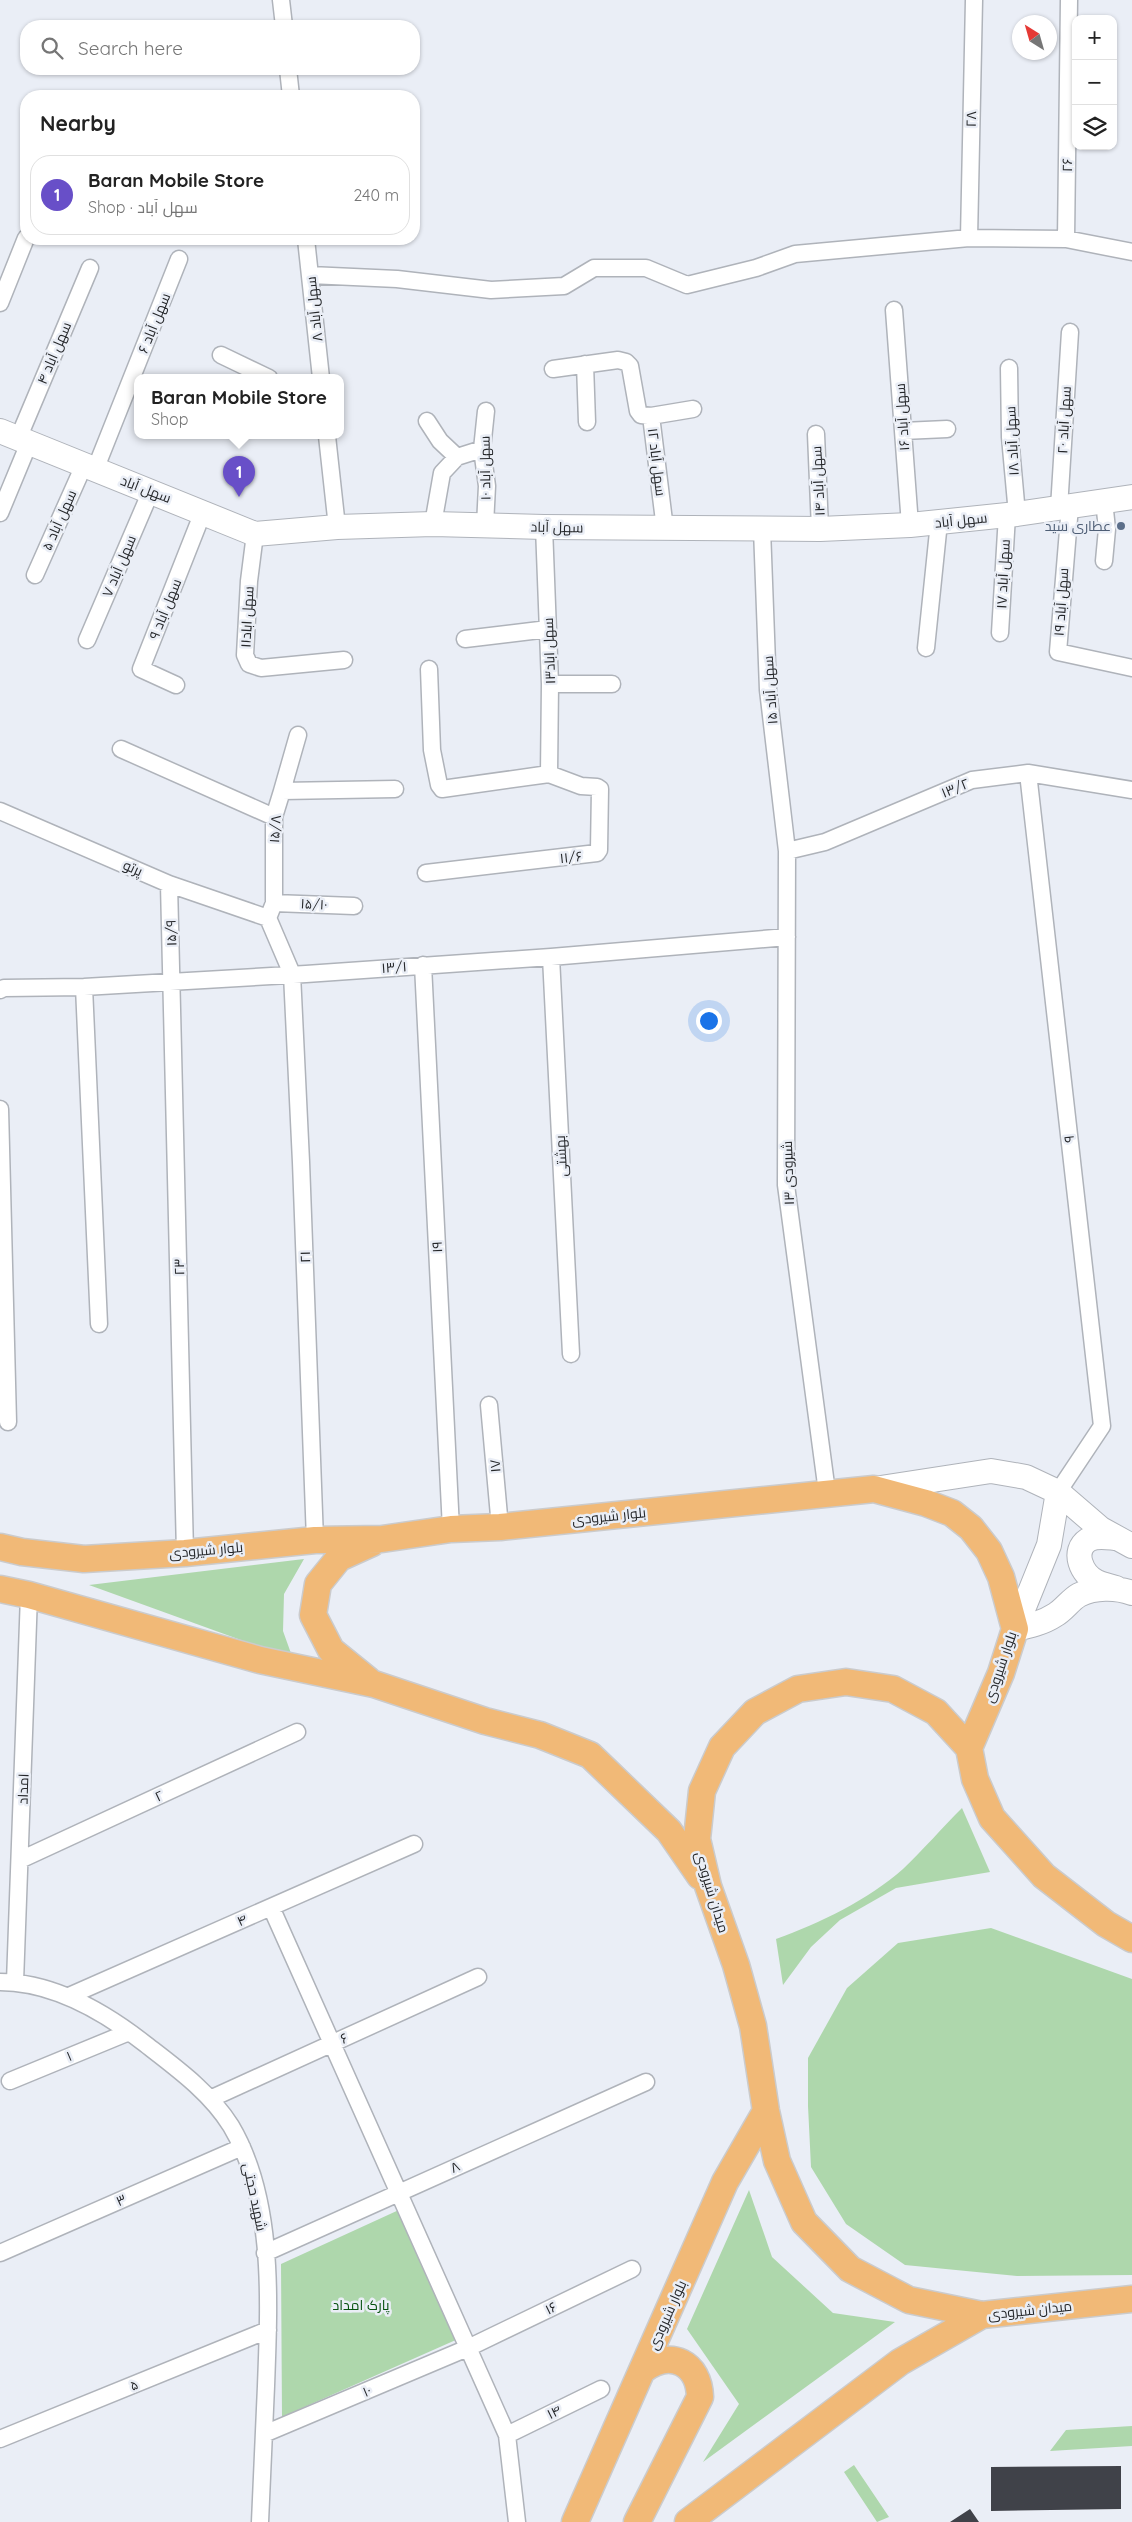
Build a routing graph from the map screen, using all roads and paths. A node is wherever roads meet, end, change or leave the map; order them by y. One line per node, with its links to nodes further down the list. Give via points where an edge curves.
1 (281, 0): 4 (street)
2 (974, 0): 7 (street, ۲۸)
3 (1069, 0): 8 (street, ۲۶)
4 (283, 20)
5 (289, 75): 6 (street)
6 (290, 90)
7 (968, 238): 8 (street); 14 (street, via 794,254 756,268 688,285 646,268 594,268 564,286 491,290 397,278)
8 (1066, 239): 11 (street)
9 (23, 245): 15 (street)
10 (307, 245): 14 (street, سهل آباد ۸)
11 (1132, 252)
12 (180, 259): 36 (street, سهل آباد ۶)
13 (90, 268): 32 (street, سهل آباد ۴)
14 (310, 275): 23 (street, سهل آباد ۸)
15 (0, 303)
16 (894, 310): 30 (street, سهل آباد ۱۶)
17 (1070, 332): 40 (street, سهل آباد ۲۰)
18 (222, 356): 22 (street)
19 (585, 364): 21 (street, سهل آباد ۱۲); 26 (street, سهل آباد ۱۲, via 626,362 630,366 638,411 641,416); 28 (street)
20 (1009, 368): 43 (street, سهل آباد ۱۸)
21 (552, 369)
22 (260, 374)
23 (321, 374)
24 (693, 409): 26 (street)
25 (486, 411): 34 (street, سهل آباد ۱۰)
26 (651, 416): 50 (street, سهل آباد ۱۲)
27 (427, 422): 35 (street, via 440,441)
28 (587, 422)
29 (947, 429): 30 (street)
30 (903, 432): 47 (street, سهل آباد ۱۶)
31 (816, 434): 52 (street, سهل آباد ۱۴)
32 (16, 438): 36 (street, سهل آباد); 42 (street, سهل آباد ۴)
33 (327, 439): 48 (street)
34 (482, 449): 35 (street); 46 (street, سهل آباد ۱۰, via 487,486)
35 (458, 457): 45 (street, via 442,473)
36 (90, 467): 37 (street, سهل آباد); 55 (street, سهل آباد ۵)
37 (150, 491): 41 (street, سهل آباد); 59 (street, سهل آباد ۷)
38 (1132, 497): 39 (street, سهل آباد)
39 (1104, 501): 40 (street, سهل آباد); 54 (street, via 1107,529)
40 (1064, 507): 43 (street, سهل آباد); 62 (street, سهل آباد ۱۹, via 1058,652)
41 (203, 512): 53 (street, سهل آباد); 66 (street, سهل آباد ۹, via 140,669)
42 (0, 513)
43 (1012, 515): 44 (street, سهل آباد); 57 (street, سهل آباد ۱۷)
44 (939, 522): 47 (street, سهل آباد); 60 (street)
45 (433, 524): 46 (street, سهل آباد); 48 (street, سهل آباد)
46 (485, 525): 49 (street, سهل آباد)
47 (910, 525): 52 (street, سهل آباد)
48 (337, 527): 53 (street, سهل آباد)
49 (544, 527): 50 (street, سهل آباد); 56 (street, سهل اباد۱۳)
50 (665, 529): 51 (street, سهل آباد)
51 (762, 529): 52 (street, سهل آباد); 76 (street, سهل آباد ۱۵, via 768,690)
52 (820, 529)
53 (255, 534): 61 (street, سهل اباد۱۱, via 245,655 249,664 261,668)
54 (1104, 561)
55 (35, 575)
56 (548, 629): 58 (street); 64 (street, سهل اباد۱۳)
57 (1000, 633)
58 (465, 639)
59 (87, 640)
60 (926, 648)
61 (344, 660)
62 (1132, 668)
63 (429, 669): 70 (street, via 432,750 438,785 442,789)
64 (550, 684): 65 (street); 70 (street, سهل اباد۱۳)
65 (612, 684)
66 (176, 685)
67 (298, 735): 73 (street, ۱۵/۸)
68 (121, 750): 75 (street)
69 (1028, 773): 72 (street, ۱۳/۲); 76 (street, ۱۳/۲, via 972,780 825,842); 98 (street, ۹, via 1102,1426)
70 (549, 774): 77 (street, ۱۱/۶, via 600,789 597,853)
71 (395, 789): 73 (street)
72 (1132, 790)
73 (282, 791): 75 (street, ۱۵/۸)
74 (0, 811): 78 (street, پرتو)
75 (274, 816): 79 (street, ۱۵/۸)
76 (787, 851): 82 (street, شیرودی ۱۳)
77 (426, 873)
78 (169, 884): 81 (street, پرتو); 86 (street, ۱۵/۹)
79 (274, 903): 80 (street, ۱۵/۱۰); 81 (street, ۱۵/۸)
80 (354, 906)
81 (268, 918): 85 (street)
82 (787, 937): 83 (street, ۱۳/۱); 97 (street, شیرودی ۱۳, via 786,1185)
83 (551, 958): 84 (street, ۱۳/۱); 93 (street, بهشتی)
84 (423, 965): 85 (street, ۱۳/۱); 100 (street, ۱۹)
85 (292, 974): 86 (street, ۱۳/۱); 102 (street, ۲۱)
86 (173, 981): 87 (street, ۱۳/۱); 105 (street, ۲۳)
87 (84, 988): 88 (street, ۱۳/۱); 92 (street)
88 (0, 990)
89 (0, 1109): 90 (street)
90 (0, 1129): 91 (street)
91 (1, 1195): 95 (street)
92 (99, 1324)
93 (572, 1354)
94 (489, 1405): 99 (street, ۱۷)
95 (8, 1422)
96 (874, 1489): 97 (main road, بلوار شیرودی); 98 (street, via 991,1472 1026,1477); 109 (main road, بلوار شیرودی, via 952,1512 971,1528 989,1552 1001,1577)
97 (827, 1492): 99 (main road, بلوار شیرودی)
98 (1058, 1492): 103 (street); 109 (street, via 1049,1544)
99 (500, 1527): 100 (main road, بلوار شیرودی)
100 (451, 1529): 101 (main road, بلوار شیرودی)
101 (382, 1539): 102 (main road, بلوار شیرودی); 110 (main road, via 339,1558 318,1584 312,1615 331,1650)
102 (315, 1540): 105 (main road, بلوار شیرودی)
103 (1124, 1542): 107 (street, via 1100,1536 1088,1540 1079,1550 1079,1560 1095,1582)
104 (0, 1548): 105 (main road, بلوار شیرودی, via 84,1559)
105 (185, 1553)
106 (0, 1589): 108 (main road)
107 (1128, 1592): 109 (street, via 1096,1589 1079,1596 1056,1615)
108 (29, 1595): 110 (main road, via 260,1660); 114 (street, امداد)
109 (1015, 1629): 112 (main road, بلوار شیرودی, via 1001,1673)
110 (374, 1684): 115 (main road, via 485,1721 540,1735 590,1755 669,1831)
111 (297, 1732): 114 (street, ۲)
112 (969, 1748): 115 (main road, میدان شیرودی, via 936,1712 893,1689 846,1682 798,1689 755,1712 722,1747 702,1792 697,1839); 117 (main road, via 975,1778 992,1818 1044,1876 1106,1924)
113 (414, 1844): 116 (street, ۴)
114 (20, 1860): 119 (street, امداد)
115 (708, 1886): 126 (main road, میدان شیرودی, via 753,2026)
116 (271, 1907): 120 (street, ۴); 122 (street)
117 (1132, 1939)
118 (478, 1977): 122 (street, ۶)
119 (8, 1982): 120 (street, شهید حجتی)
120 (69, 1996): 121 (street, شهید حجتی)
121 (129, 2032): 123 (street, ۱); 125 (street, شهید حجتی)
122 (333, 2043): 125 (street, ۶); 128 (street)
123 (10, 2081)
124 (646, 2082): 128 (street, ۸)
125 (210, 2099): 127 (street, شهید حجتی)
126 (766, 2111): 133 (main road, میدان شیرودی, via 777,2161 804,2222 850,2270 909,2300); 136 (main road, بلوار شیرودی, via 726,2182)
127 (242, 2147): 129 (street, ۳); 130 (street, شهید حجتی, via 253,2174)
128 (400, 2192): 130 (street, ۸); 135 (street)
129 (0, 2253)
130 (265, 2253): 134 (street, شهید حجتی)
131 (632, 2269): 135 (street, ۱۶)
132 (1132, 2299): 133 (main road, میدان شیرودی)
133 (982, 2315): 145 (main road, via 900,2362)
134 (268, 2330): 138 (street, شهید حجتی); 140 (street, ۵)
135 (470, 2348): 138 (street, ۱۰); 139 (street)
136 (644, 2370): 143 (main road, بلوار شیرودی); 144 (main road, via 662,2360 682,2363 696,2377 700,2397)
137 (601, 2388): 139 (street, ۱۴)
138 (264, 2434): 141 (street, شهید حجتی)
139 (507, 2435): 142 (street)
140 (0, 2439)
141 (260, 2522)
142 (517, 2522)
143 (575, 2522)
144 (637, 2522)
145 (688, 2522)

